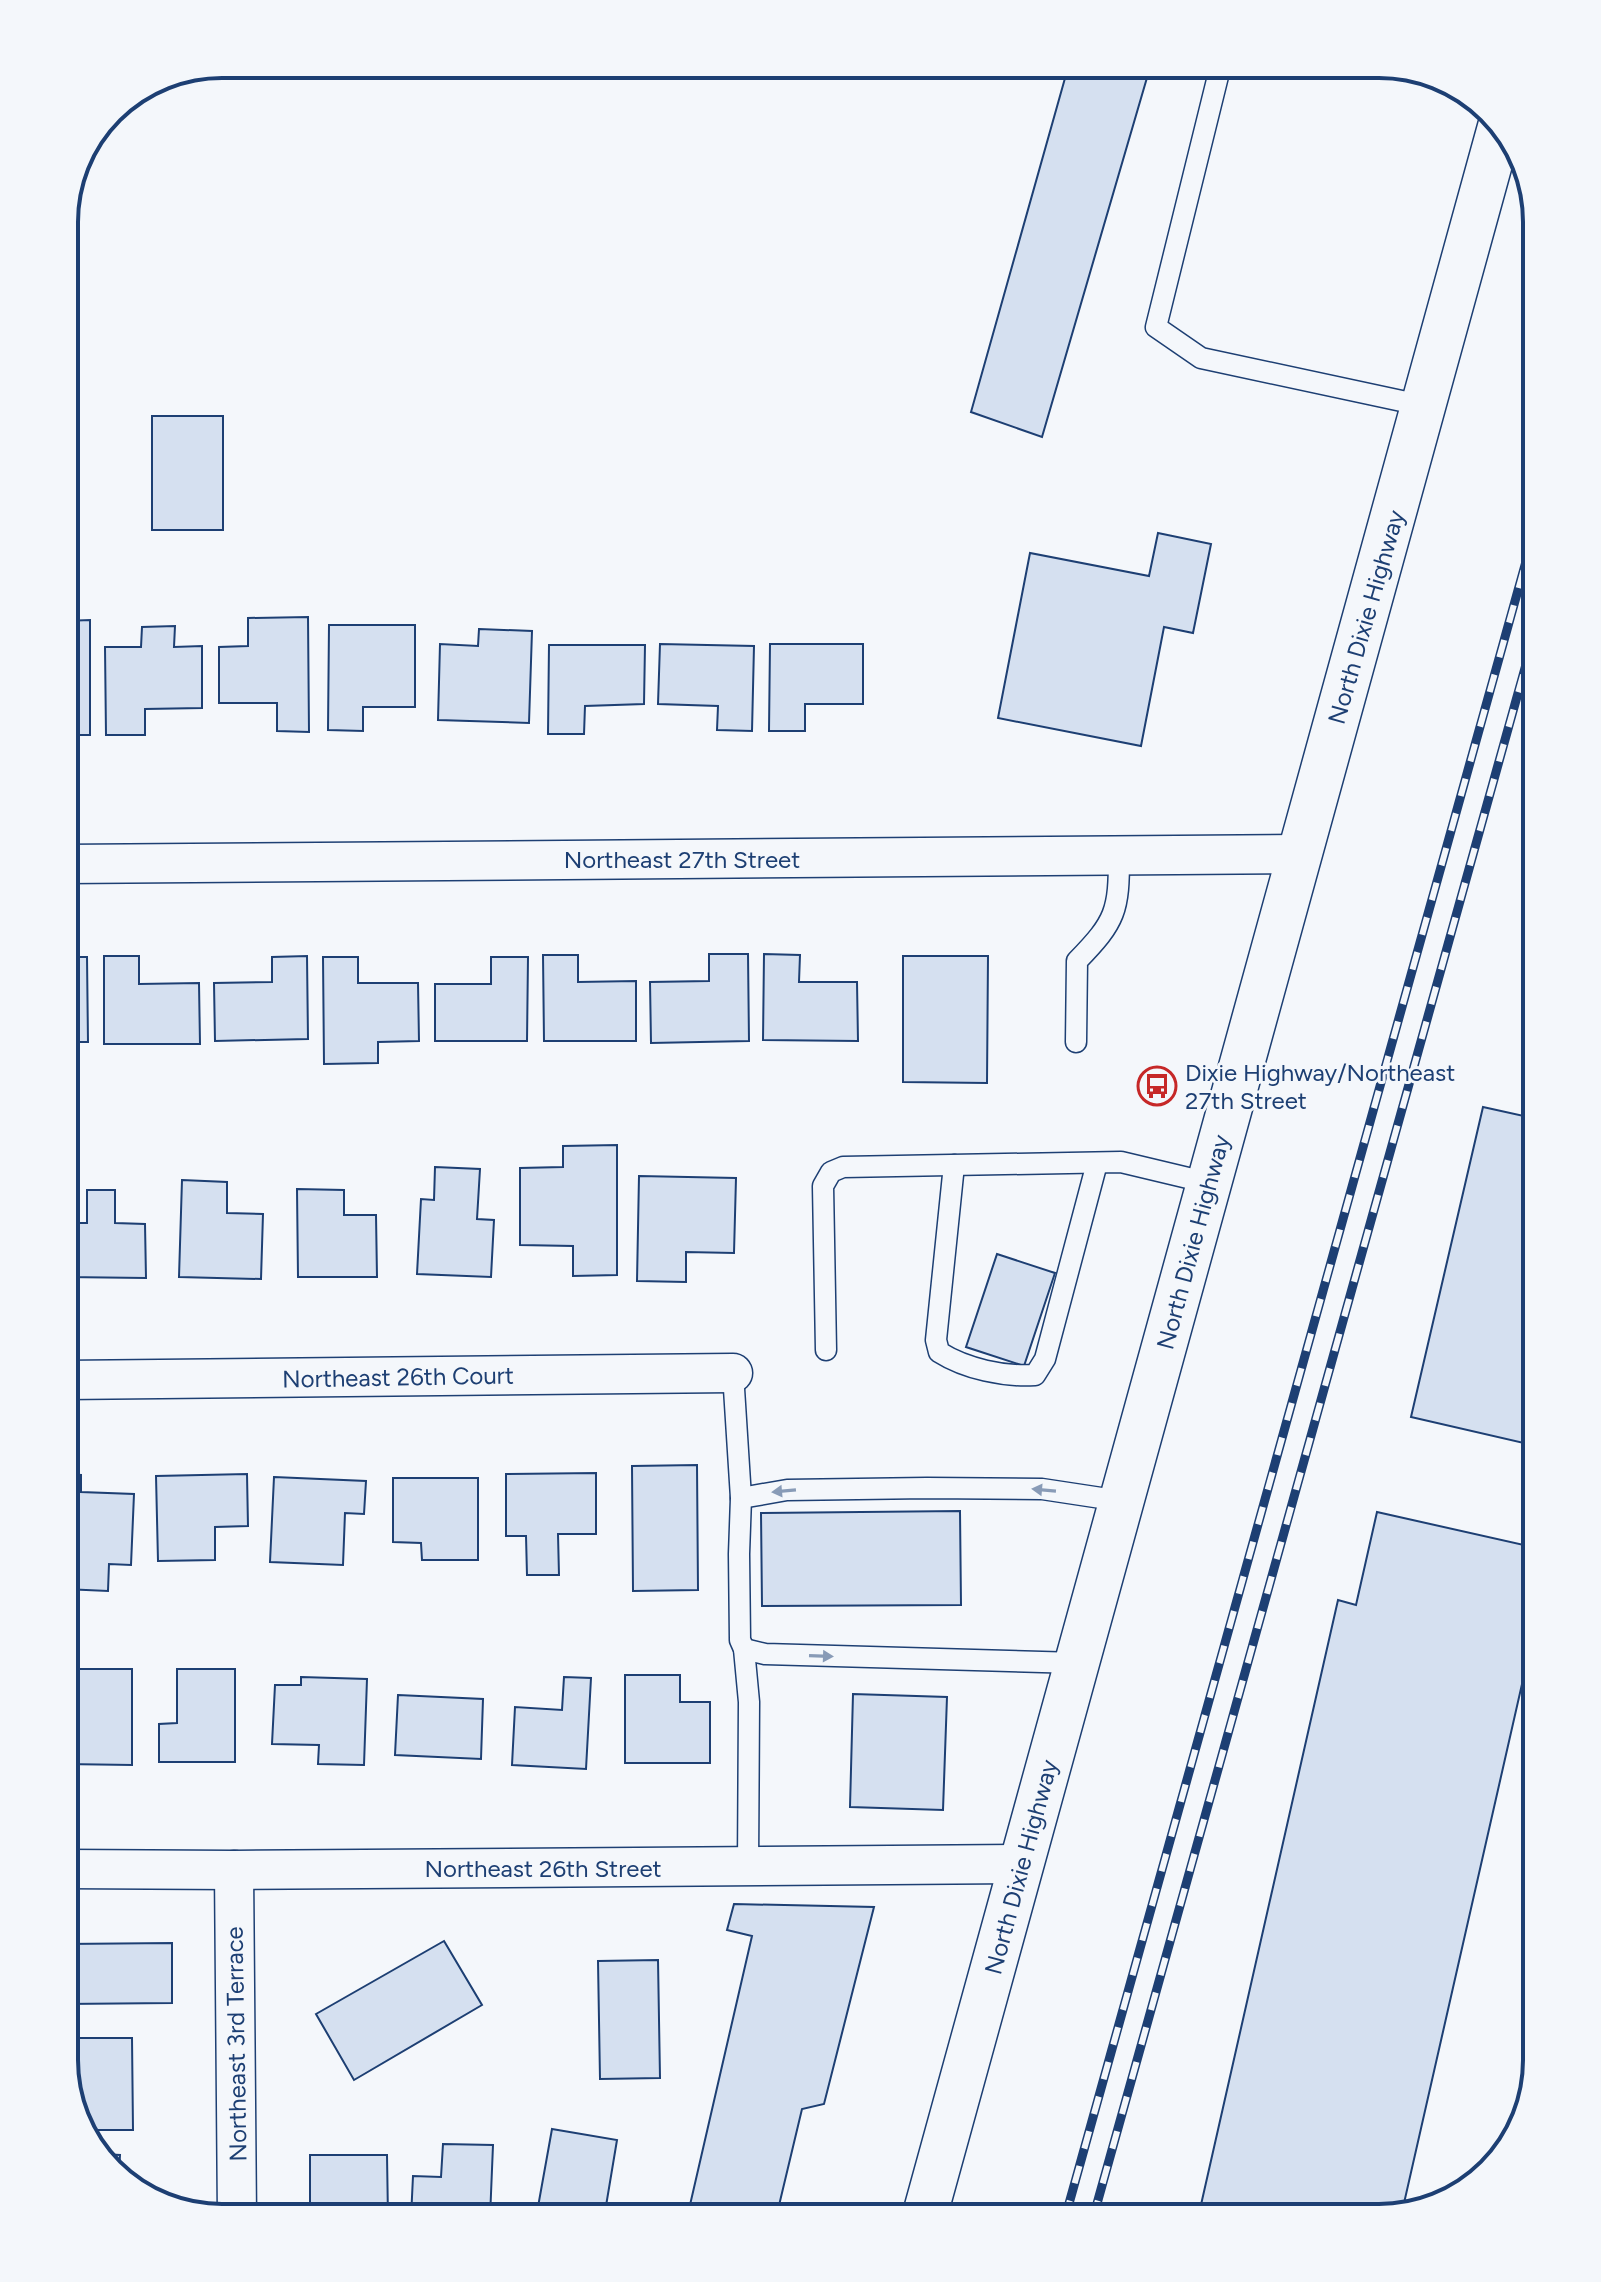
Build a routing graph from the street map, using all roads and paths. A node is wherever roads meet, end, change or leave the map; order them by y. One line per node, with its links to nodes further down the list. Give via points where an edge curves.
1 (1218, 78): 3 (lane, via 1156,327 1201,358)
2 (1497, 140): 3 (main road, North Dixie Highway)
3 (1425, 406): 4 (main road, North Dixie Highway)
4 (1300, 854): 5 (street, Northeast 27th Street); 10 (main road, North Dixie Highway)
5 (1119, 855): 6 (street, Northeast 27th Street); 7 (lane, via 1113,916 1077,961)
6 (78, 864)
7 (1076, 1042)
8 (1097, 1163): 9 (lane); 9 (lane, via 1045,1359 1035,1375 1014,1376 953,1361 939,1352); 10 (lane, via 1121,1162)
9 (954, 1165): 11 (lane, via 843,1167 831,1172 823,1186)
10 (1209, 1183): 15 (main road, North Dixie Highway)
11 (826, 1350)
12 (733, 1373): 13 (street, Northeast 26th Court); 14 (lane)
13 (78, 1380)
14 (741, 1498): 15 (lane, one-way to 14, via 1042,1489 927,1488 787,1490); 16 (lane)
15 (1121, 1501): 17 (main road, North Dixie Highway)
16 (744, 1649): 17 (lane, one-way to 17, via 765,1654); 19 (lane, via 749,1702)
17 (1077, 1663): 18 (main road, North Dixie Highway)
18 (1021, 1864): 19 (street, Northeast 26th Street); 23 (main road, North Dixie Highway)
19 (748, 1867): 21 (street, Northeast 26th Street)
20 (78, 1869): 21 (street, Northeast 26th Street)
21 (234, 1870): 22 (street, Northeast 3rd Terrace)
22 (237, 2204)
23 (928, 2204)

